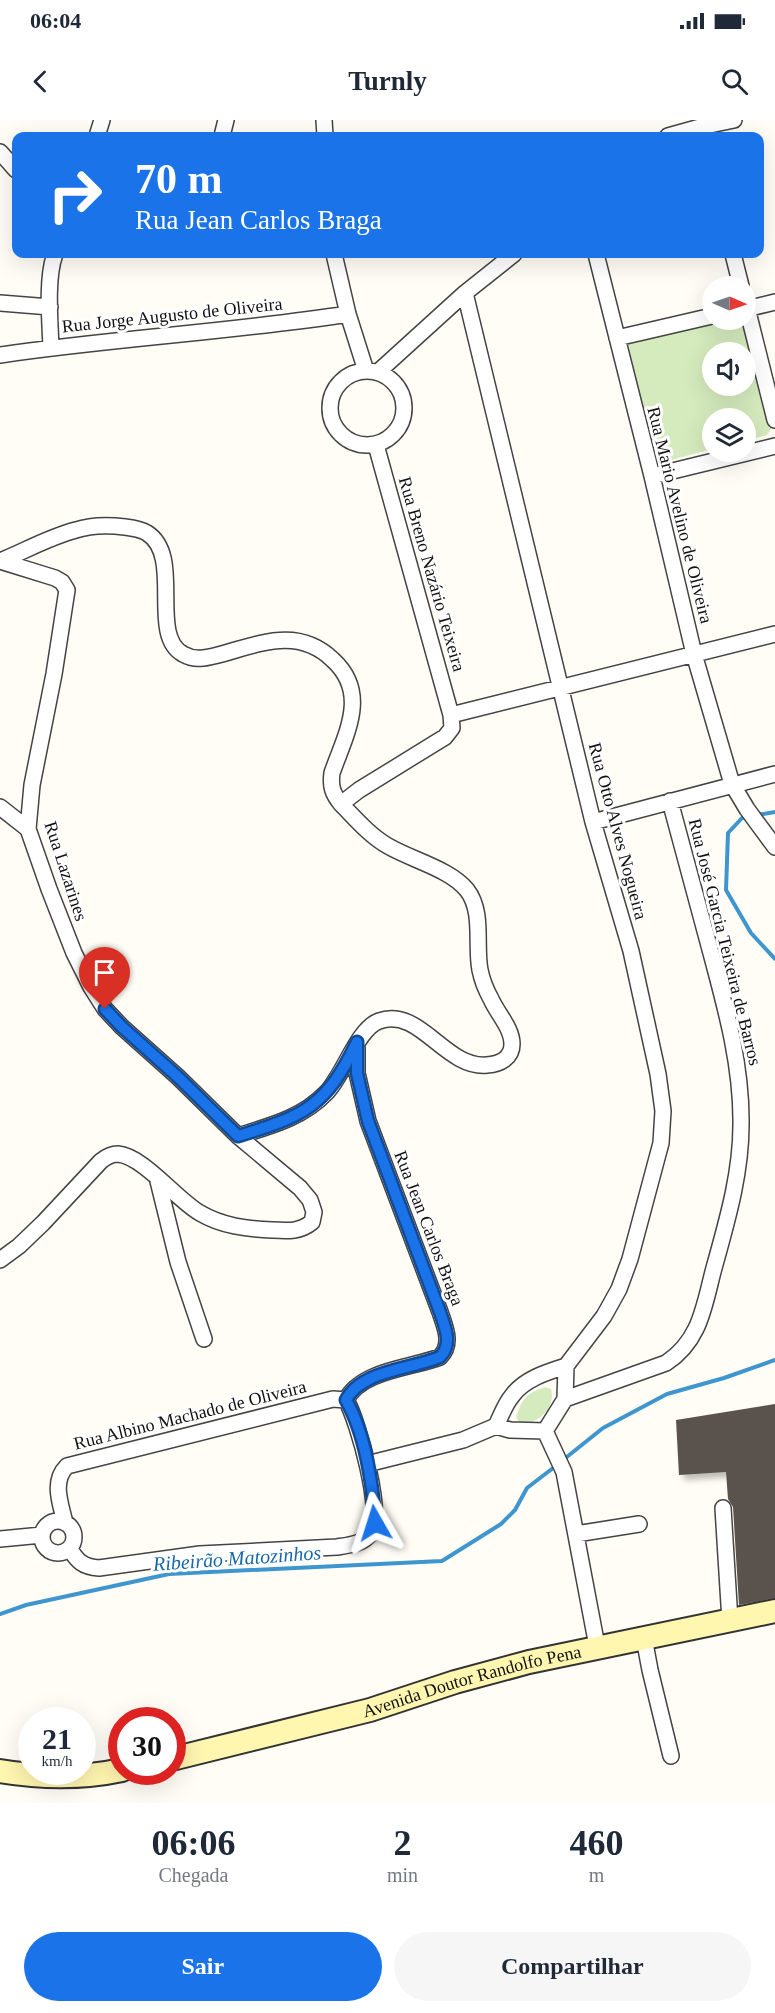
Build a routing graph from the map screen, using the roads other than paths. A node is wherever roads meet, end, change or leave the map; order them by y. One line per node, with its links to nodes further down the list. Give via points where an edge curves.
1 (734, 120): 2 (street)
2 (701, 132)
3 (0, 152): 4 (street)
4 (12, 166)
5 (54, 258): 15 (street)
6 (335, 258): 16 (street)
7 (509, 258): 11 (street)
8 (597, 258): 19 (street, Rua Mario Avelino de Oliveira)
9 (734, 258): 10 (street)
10 (738, 276)
11 (465, 293): 22 (street); 30 (street, Rua Otto Alves Nogueira)
12 (775, 302): 14 (street)
13 (0, 303): 15 (street)
14 (756, 305)
15 (50, 307): 20 (street)
16 (348, 314): 20 (street, Rua Jorge Augusto de Oliveira, via 264,327); 22 (street)
17 (702, 318): 19 (street)
18 (752, 330): 23 (street)
19 (617, 338): 26 (street, Rua Mario Avelino de Oliveira)
20 (51, 348): 21 (street, Rua Jorge Augusto de Oliveira)
21 (0, 356)
22 (372, 372): 24 (street, via 398,386 404,410 396,432); 24 (street, via 354,373 343,380 335,389 330,413 341,435 351,442)
23 (775, 420)
24 (376, 444): 31 (street, Rua Breno Nazário Teixeira)
25 (775, 446): 26 (street)
26 (652, 476): 29 (street, Rua Mario Avelino de Oliveira)
27 (0, 561): 35 (street, via 74,530 100,526 137,529 154,539 163,557 169,633 181,654 201,659 286,640 302,641 326,653 347,676 353,695 353,712 332,773 333,794); 38 (street, Rua Lazarines, via 55,578 67,590 32,785)
28 (775, 634): 29 (street)
29 (694, 654): 30 (street); 33 (street, Rua Mario Avelino de Oliveira)
30 (559, 687): 31 (street); 37 (street, Rua Otto Alves Nogueira)
31 (451, 714): 35 (street, via 452,728 445,737)
32 (775, 774): 33 (street)
33 (732, 784): 34 (street); 39 (street, Rua Mario Avelino de Oliveira)
34 (670, 801): 37 (street); 46 (street, Rua José Garcia Teixeira de Barros, via 735,1054 741,1090 738,1165 702,1314 692,1338 666,1362)
35 (341, 804): 40 (street, via 385,845 443,872 468,891 477,923 480,971 512,1045 511,1052 498,1063 474,1065 449,1052 415,1025 388,1018 376,1021)
36 (0, 807): 38 (street)
37 (593, 822): 45 (street, Rua Otto Alves Nogueira, via 631,951 663,1111 661,1143 619,1290)
38 (28, 829): 41 (street, Rua Lazarines, via 74,953 105,1009)
39 (775, 848)
40 (357, 1042): 41 (street, via 344,1070 311,1107); 47 (street, Rua Jean Carlos Braga, via 357,1073 368,1121 440,1312 447,1346 440,1357 368,1379 351,1390)
41 (238, 1136): 42 (street, Rua Lazarines, via 305,1194 314,1212 312,1222 294,1231 219,1222 200,1213)
42 (157, 1177): 43 (street, Rua Lazarines, via 127,1156 109,1155 19,1246); 44 (street, via 177,1262)
43 (0, 1260)
44 (204, 1339)
45 (566, 1366): 46 (street); 48 (street, via 530,1380 512,1395)
46 (565, 1399): 49 (street)
47 (346, 1400): 50 (street, via 356,1418); 52 (street, Rua Albino Machado de Oliveira, via 333,1399 67,1466 58,1485)
48 (496, 1426): 49 (street); 50 (street, via 453,1443)
49 (545, 1431): 54 (street, via 564,1472)
50 (367, 1464): 57 (street, via 375,1523 363,1541 338,1547 175,1557 99,1568 82,1565)
51 (723, 1508): 59 (street)
52 (65, 1523): 55 (street, via 51,1523); 57 (street, via 74,1535)
53 (639, 1524): 54 (street)
54 (576, 1534): 61 (street)
55 (42, 1535): 56 (street); 57 (street, via 51,1552 61,1553)
56 (0, 1539)
57 (69, 1548)
58 (775, 1611): 59 (main road, Avenida Doutor Randolfo Pena)
59 (730, 1621): 60 (main road, Avenida Doutor Randolfo Pena)
60 (644, 1638): 61 (main road, Avenida Doutor Randolfo Pena); 63 (street)
61 (597, 1646): 62 (main road, Avenida Doutor Randolfo Pena, via 486,1673 369,1710)
62 (186, 1756)
63 (671, 1756)
64 (0, 1771): 65 (main road, via 64,1778)
65 (108, 1772)

